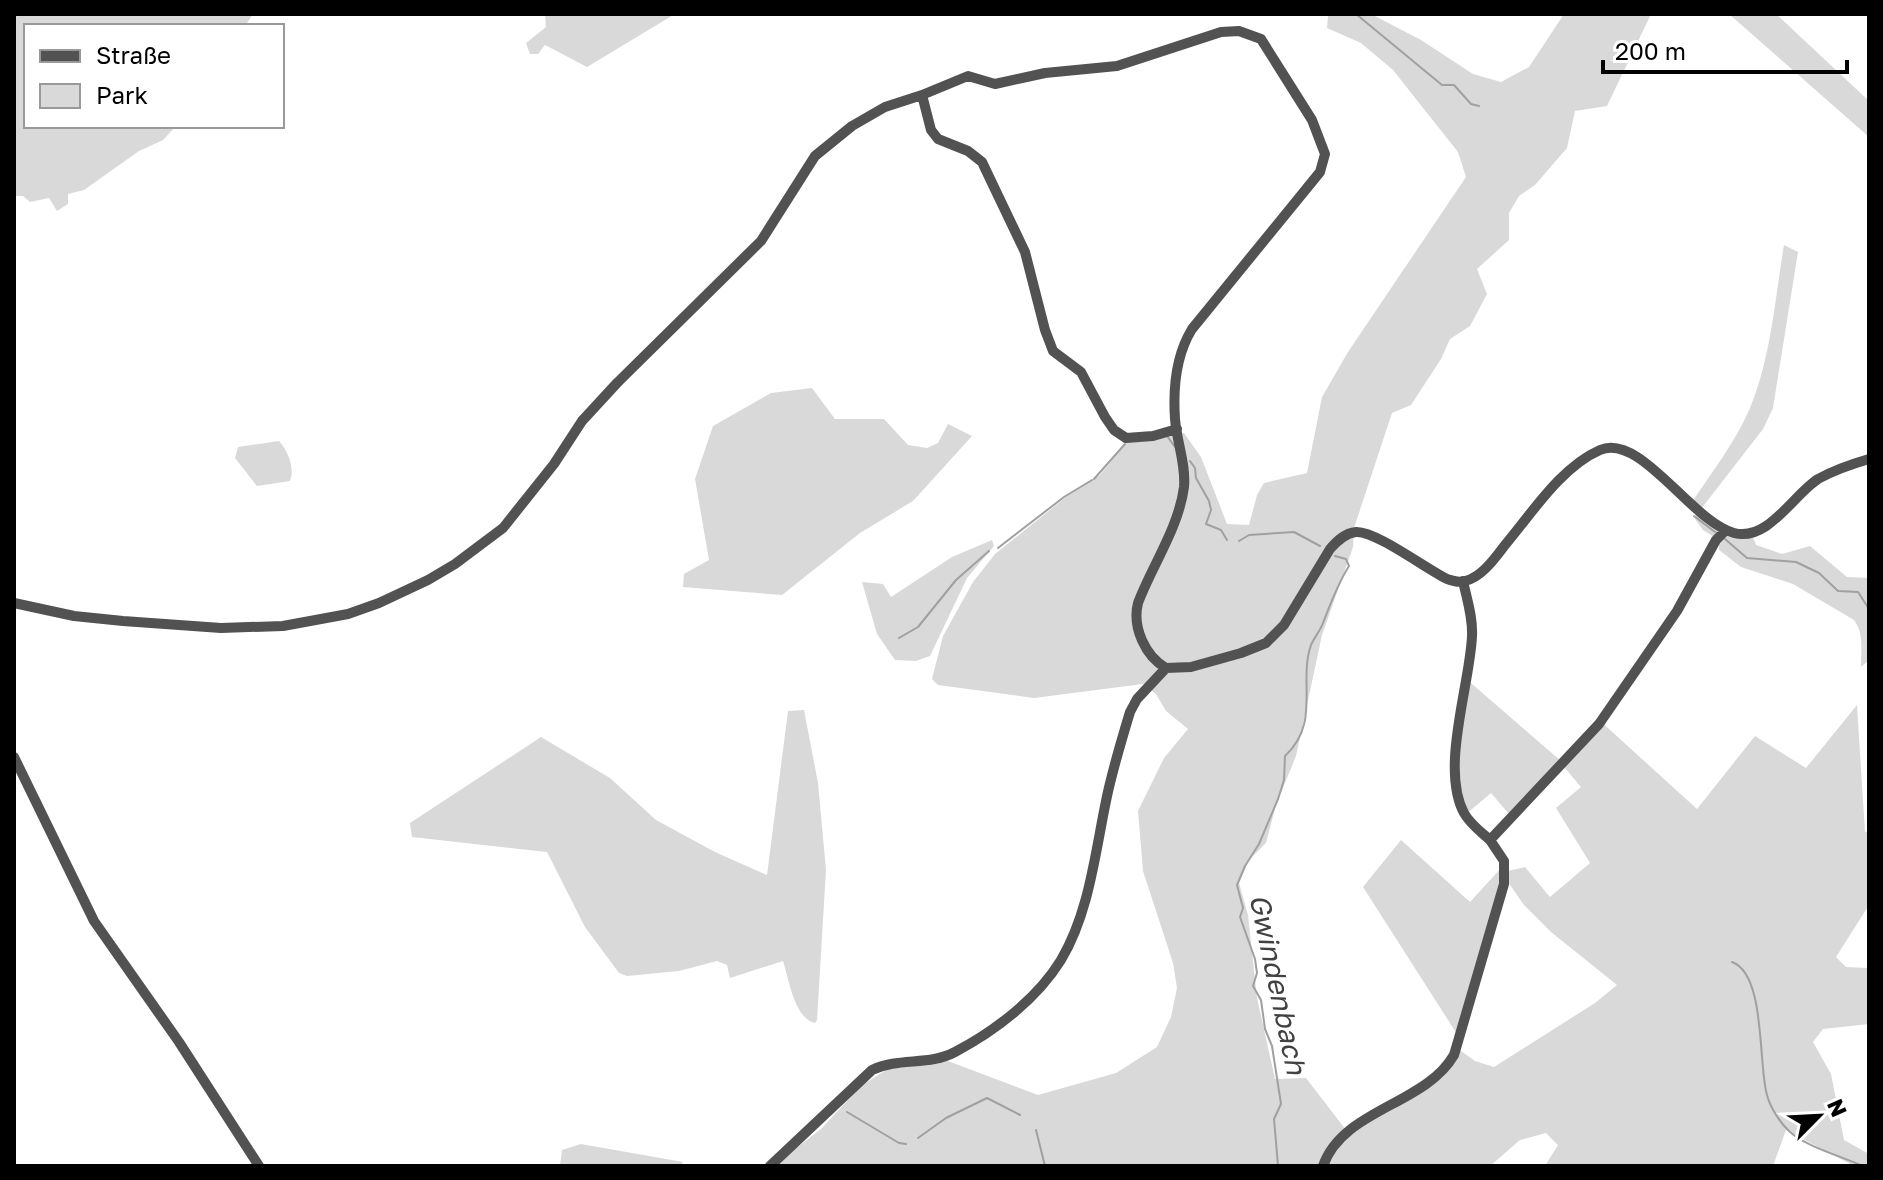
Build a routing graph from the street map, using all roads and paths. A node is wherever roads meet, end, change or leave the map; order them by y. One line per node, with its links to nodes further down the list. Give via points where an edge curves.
1 (922, 95): 2 (street, via 938,139 982,162 1022,243 1053,351 1081,372 1105,417 1126,438); 2 (street, via 968,76 995,84 1126,64 1221,32 1239,31 1261,39 1312,120 1323,145 1323,163 1186,339 1177,371); 6 (street, via 885,107 815,156 761,241 591,412 503,528 428,580 348,614 283,626 123,621)
2 (1177, 429): 7 (street, via 1183,492 1136,609 1143,641)
3 (1869, 459): 4 (street, via 1816,481 1756,532)
4 (1726, 530): 5 (street, via 1698,512 1637,456 1612,446 1570,472 1488,565); 9 (street, via 1599,724)
5 (1463, 581): 7 (street, via 1441,576 1369,535 1352,533 1330,549 1284,625 1266,643 1205,663); 9 (street, via 1472,634 1457,784 1466,816)
6 (14, 603)
7 (1166, 668): 11 (street, via 1130,712 1080,917 1043,985 999,1024 952,1054 889,1063 869,1072)
8 (14, 757): 10 (street, via 94,921)
9 (1490, 840): 12 (street, via 1504,861 1504,884 1452,1059 1346,1134)
10 (259, 1166)
11 (770, 1166)
12 (1323, 1166)

